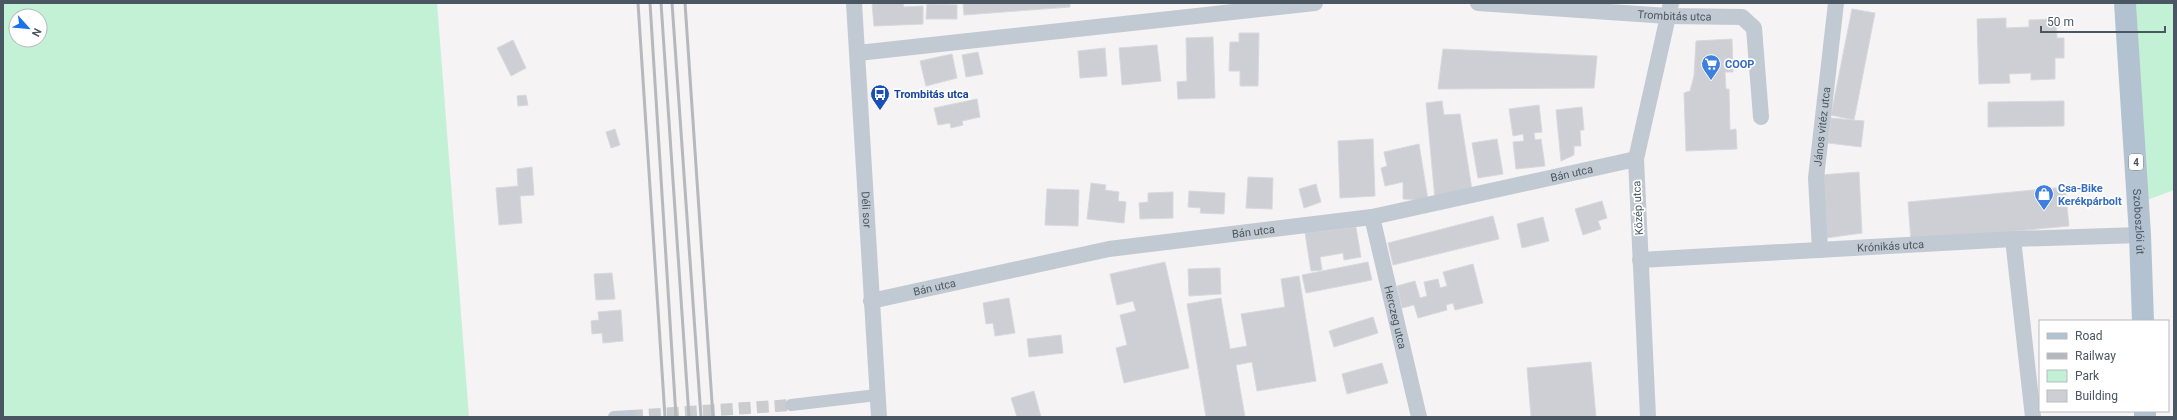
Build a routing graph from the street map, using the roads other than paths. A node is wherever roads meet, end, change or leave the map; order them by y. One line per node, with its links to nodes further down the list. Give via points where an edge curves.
1 (854, 3): 7 (street, Déli sor)
2 (1315, 3): 7 (street)
3 (1478, 3): 6 (street, Trombitás utca)
4 (1836, 3): 13 (street, János vitéz utca, via 1816,178)
5 (2125, 3): 11 (main road, Szoboszlói út / 4)
6 (1669, 9): 8 (street, Trombitás utca, via 1742,17 1754,28); 9 (street, Közép utca)
7 (858, 53): 15 (street, Déli sor)
8 (1760, 117)
9 (1636, 160): 10 (street, Bán utca); 14 (street, Közép utca)
10 (1372, 217): 15 (street, Bán utca, via 1109,250); 22 (street, Herczeg utca)
11 (2140, 235): 12 (street, Krónikás utca); 16 (main road, Szoboszlói út / 4)
12 (2013, 240): 13 (street, Krónikás utca); 24 (street)
13 (1820, 250): 14 (street, Krónikás utca)
14 (1640, 260): 23 (street, Közép utca)
15 (871, 301): 17 (street, Déli sor)
16 (2143, 320)
17 (877, 395): 18 (street); 21 (street, Déli sor)
18 (791, 404)
19 (631, 416): 20 (street)
20 (614, 417)
21 (879, 417)
22 (1419, 417)
23 (1648, 417)
24 (2033, 417)

